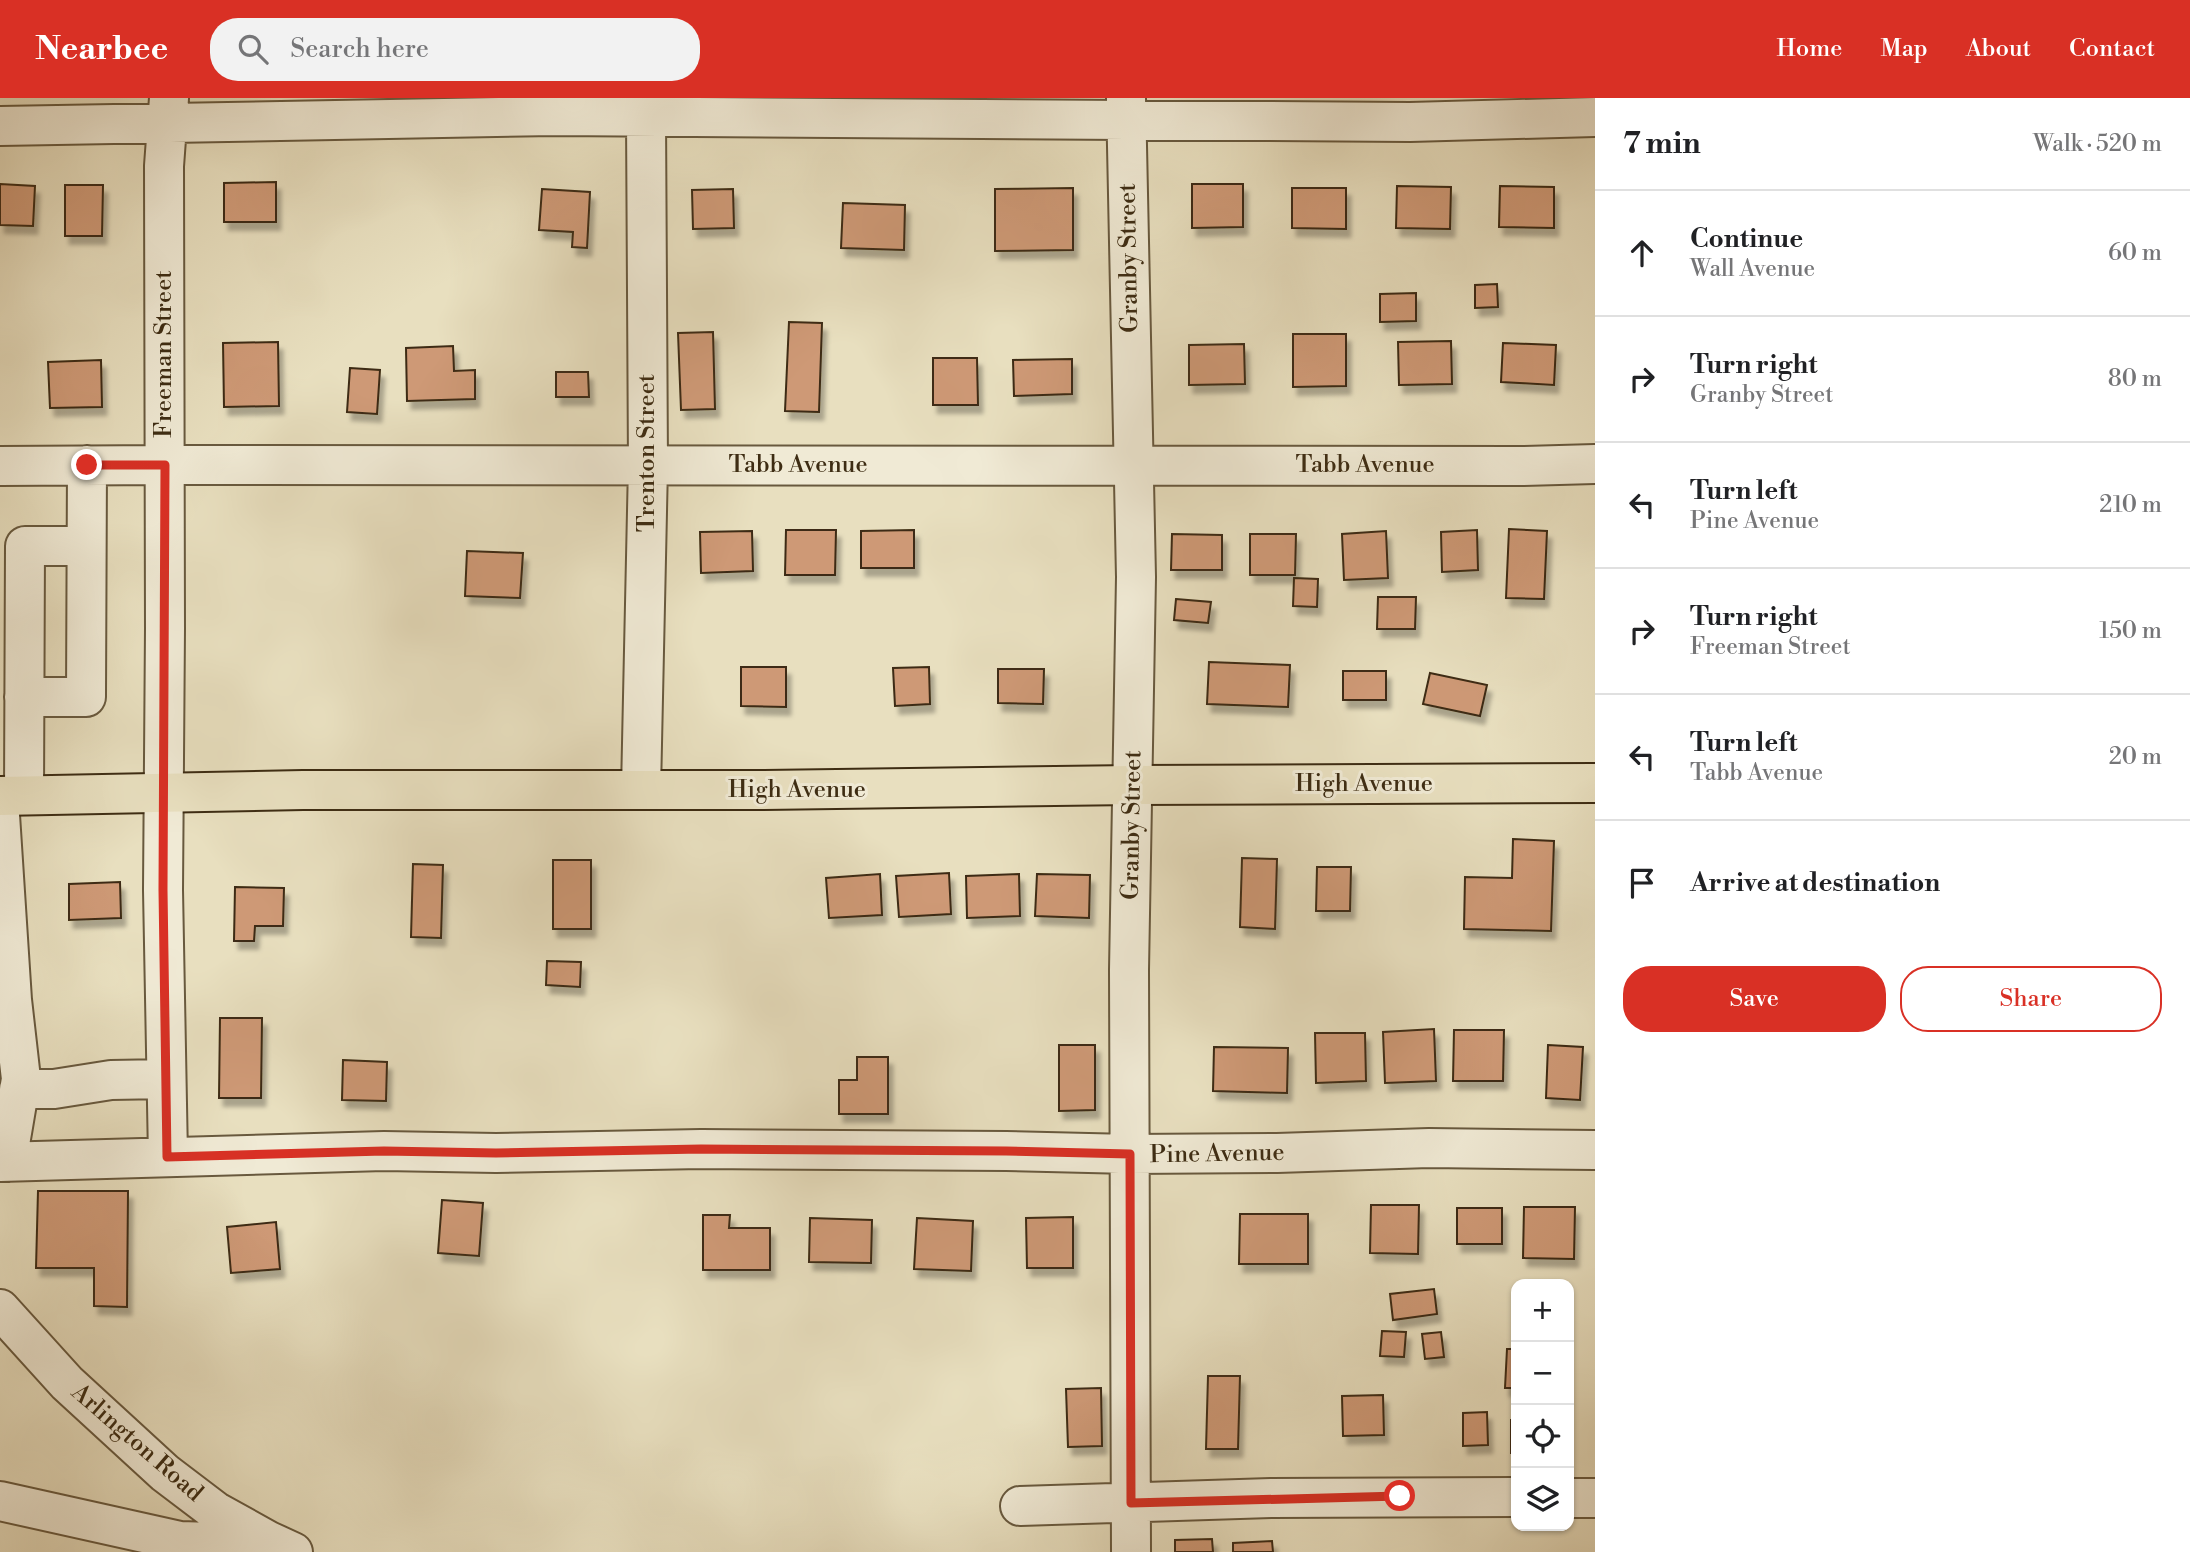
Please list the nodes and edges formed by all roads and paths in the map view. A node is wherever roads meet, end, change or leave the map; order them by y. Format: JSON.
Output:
{"nodes":[{"id":1,"x":1126,"y":108,"type":"edge"},
{"id":2,"x":168,"y":111,"type":"edge"},
{"id":3,"x":646,"y":117,"type":"junction"},
{"id":4,"x":1595,"y":117,"type":"edge"},
{"id":5,"x":0,"y":126,"type":"edge"},
{"id":6,"x":1595,"y":464,"type":"edge"},
{"id":7,"x":87,"y":465,"type":"junction"},
{"id":8,"x":165,"y":465,"type":"junction"},
{"id":9,"x":648,"y":465,"type":"junction"},
{"id":10,"x":0,"y":466,"type":"edge"},
{"id":11,"x":1132,"y":466,"type":"junction"},
{"id":12,"x":86,"y":546,"type":"junction"},
{"id":13,"x":24,"y":696,"type":"junction"},
{"id":14,"x":1595,"y":783,"type":"edge"},
{"id":15,"x":1133,"y":785,"type":"junction"},
{"id":16,"x":641,"y":790,"type":"junction"},
{"id":17,"x":164,"y":792,"type":"junction"},
{"id":18,"x":8,"y":802,"type":"edge"},
{"id":19,"x":166,"y":1079,"type":"junction"},
{"id":20,"x":19,"y":1089,"type":"junction"},
{"id":21,"x":1595,"y":1150,"type":"edge"},
{"id":22,"x":1130,"y":1154,"type":"junction"},
{"id":23,"x":167,"y":1157,"type":"junction"},
{"id":24,"x":3,"y":1162,"type":"edge"},
{"id":25,"x":0,"y":1309,"type":"edge"},
{"id":26,"x":1511,"y":1497,"type":"edge"},
{"id":27,"x":1574,"y":1498,"type":"edge"},
{"id":28,"x":1595,"y":1498,"type":"edge"},
{"id":29,"x":0,"y":1501,"type":"edge"},
{"id":30,"x":1131,"y":1503,"type":"junction"},
{"id":31,"x":1020,"y":1506,"type":"dead end"},
{"id":32,"x":277,"y":1549,"type":"edge"},
{"id":33,"x":1131,"y":1552,"type":"edge"}],
"edges":[{"from":1,"to":3,"type":"street"},
{"from":1,"to":4,"type":"street"},
{"from":1,"to":11,"type":"street","name":"Granby Street"},
{"from":2,"to":3,"type":"street"},
{"from":2,"to":5,"type":"street"},
{"from":2,"to":8,"type":"street","name":"Freeman Street"},
{"from":3,"to":9,"type":"street","name":"Trenton Street"},
{"from":6,"to":11,"type":"street","name":"Tabb Avenue"},
{"from":7,"to":8,"type":"street","name":"Tabb Avenue"},
{"from":7,"to":10,"type":"street","name":"Tabb Avenue"},
{"from":7,"to":12,"type":"street"},
{"from":8,"to":9,"type":"street","name":"Tabb Avenue"},
{"from":8,"to":17,"type":"street","name":"Freeman Street"},
{"from":9,"to":11,"type":"street","name":"Tabb Avenue"},
{"from":9,"to":16,"type":"street","name":"Trenton Street"},
{"from":11,"to":15,"type":"street","name":"Granby Street"},
{"from":12,"to":13,"type":"street"},
{"from":12,"to":13,"type":"street"},
{"from":13,"to":18,"type":"street"},
{"from":14,"to":15,"type":"main road","name":"High Avenue"},
{"from":15,"to":16,"type":"main road","name":"High Avenue"},
{"from":15,"to":22,"type":"street","name":"Granby Street"},
{"from":16,"to":17,"type":"main road","name":"High Avenue"},
{"from":17,"to":18,"type":"main road","name":"High Avenue"},
{"from":17,"to":19,"type":"street","name":"Freeman Street"},
{"from":18,"to":20,"type":"street"},
{"from":19,"to":20,"type":"street"},
{"from":19,"to":23,"type":"street","name":"Freeman Street"},
{"from":20,"to":24,"type":"street"},
{"from":21,"to":22,"type":"street","name":"Pine Avenue"},
{"from":22,"to":23,"type":"street","name":"Pine Avenue"},
{"from":22,"to":30,"type":"street","name":"Granby Street"},
{"from":23,"to":24,"type":"street","name":"Pine Avenue"},
{"from":25,"to":32,"type":"street","name":"Arlington Road"},
{"from":26,"to":30,"type":"street"},
{"from":27,"to":28,"type":"street"},
{"from":29,"to":32,"type":"street"},
{"from":30,"to":31,"type":"street"},
{"from":30,"to":33,"type":"street","name":"Granby Street"}]}
